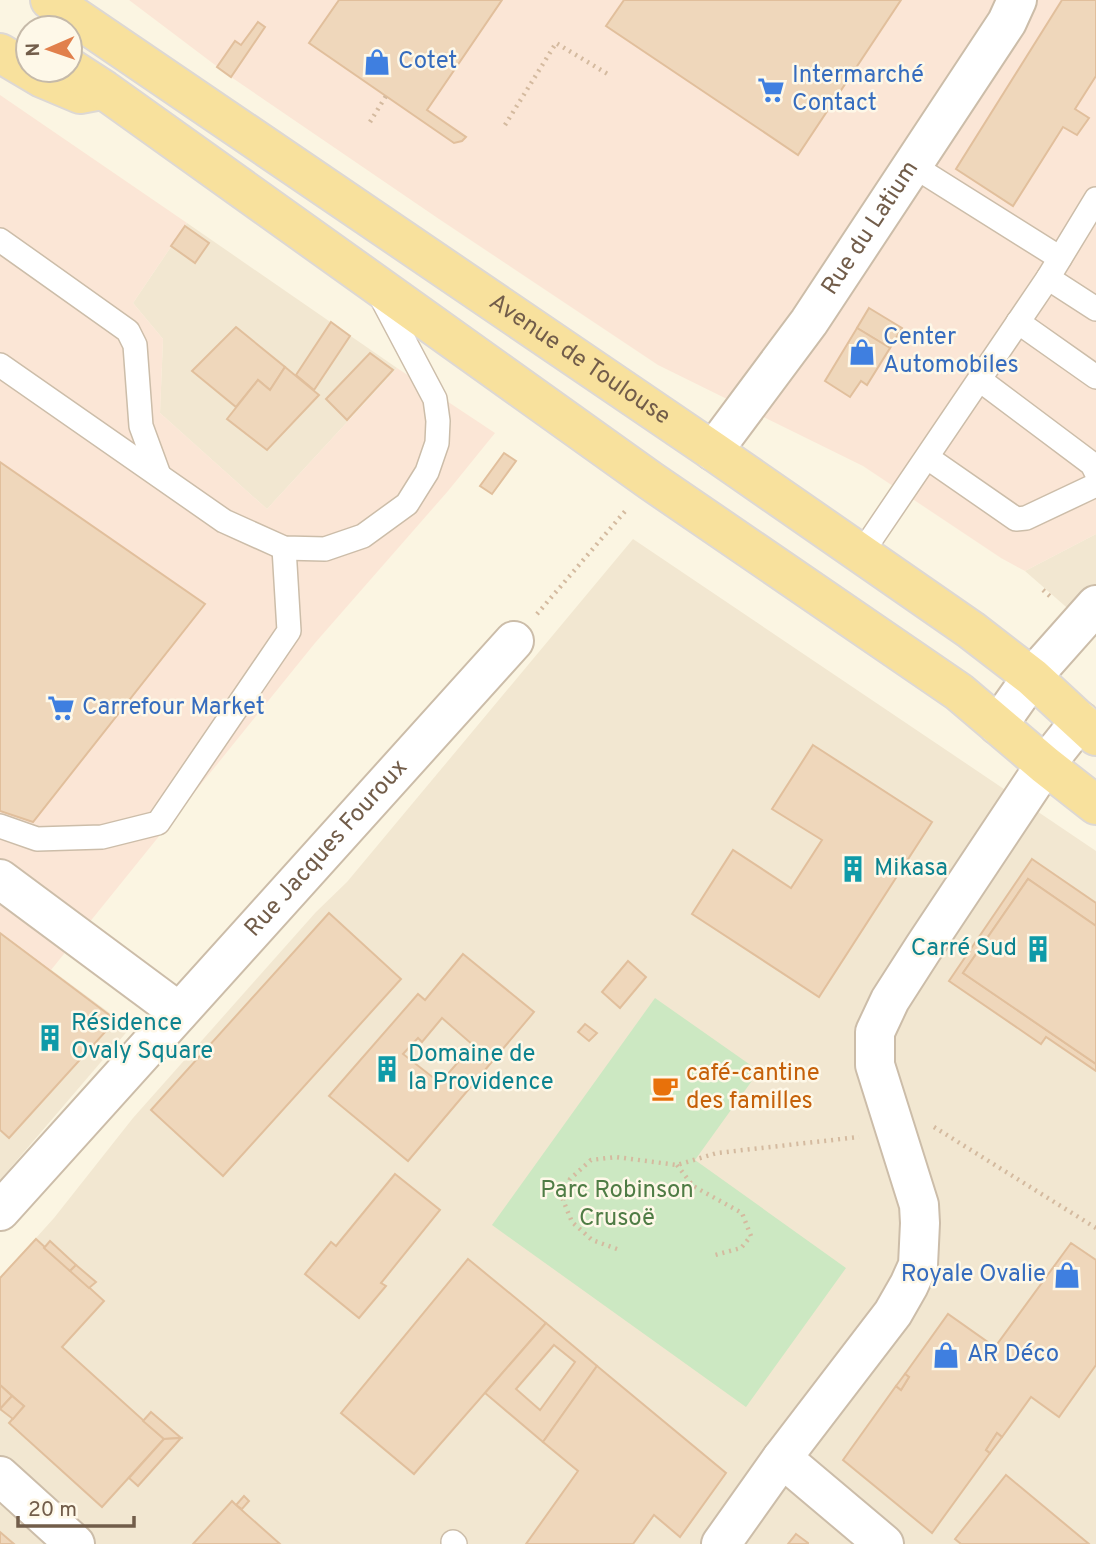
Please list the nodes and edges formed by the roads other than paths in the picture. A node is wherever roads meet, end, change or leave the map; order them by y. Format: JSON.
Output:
{"nodes":[{"id":1,"x":50,"y":0,"type":"edge"},
{"id":2,"x":1017,"y":0,"type":"edge"},
{"id":3,"x":0,"y":53,"type":"edge"},
{"id":4,"x":84,"y":77,"type":"edge"},
{"id":5,"x":104,"y":90,"type":"junction"},
{"id":6,"x":912,"y":165,"type":"junction"},
{"id":7,"x":1096,"y":199,"type":"edge"},
{"id":8,"x":0,"y":240,"type":"edge"},
{"id":9,"x":1054,"y":268,"type":"junction"},
{"id":10,"x":374,"y":284,"type":"junction"},
{"id":11,"x":1096,"y":309,"type":"edge"},
{"id":12,"x":1018,"y":322,"type":"junction"},
{"id":13,"x":0,"y":365,"type":"edge"},
{"id":14,"x":1096,"y":377,"type":"edge"},
{"id":15,"x":980,"y":380,"type":"junction"},
{"id":16,"x":713,"y":451,"type":"junction"},
{"id":17,"x":928,"y":458,"type":"junction"},
{"id":18,"x":1096,"y":472,"type":"edge"},
{"id":19,"x":159,"y":475,"type":"junction"},
{"id":20,"x":1096,"y":485,"type":"edge"},
{"id":21,"x":284,"y":548,"type":"junction"},
{"id":22,"x":861,"y":554,"type":"junction"},
{"id":23,"x":1096,"y":605,"type":"edge"},
{"id":24,"x":514,"y":641,"type":"road end"},
{"id":25,"x":1032,"y":677,"type":"junction"},
{"id":26,"x":998,"y":725,"type":"junction"},
{"id":27,"x":1088,"y":728,"type":"edge"},
{"id":28,"x":1045,"y":765,"type":"junction"},
{"id":29,"x":1096,"y":805,"type":"edge"},
{"id":30,"x":0,"y":826,"type":"edge"},
{"id":31,"x":0,"y":879,"type":"edge"},
{"id":32,"x":178,"y":1012,"type":"junction"},
{"id":33,"x":0,"y":1211,"type":"edge"},
{"id":34,"x":782,"y":1458,"type":"junction"},
{"id":35,"x":0,"y":1476,"type":"edge"},
{"id":36,"x":75,"y":1544,"type":"edge"},
{"id":37,"x":721,"y":1544,"type":"edge"},
{"id":38,"x":884,"y":1544,"type":"edge"}],
"edges":[{"from":1,"to":16,"type":"main road","name":"Avenue de Toulouse"},
{"from":2,"to":6,"type":"street","name":"Rue du Latium"},
{"from":3,"to":5,"type":"main road"},
{"from":4,"to":5,"type":"main road"},
{"from":5,"to":10,"type":"main road"},
{"from":6,"to":9,"type":"lane"},
{"from":6,"to":16,"type":"street","name":"Rue du Latium"},
{"from":7,"to":9,"type":"lane"},
{"from":8,"to":19,"type":"lane"},
{"from":9,"to":11,"type":"lane"},
{"from":9,"to":12,"type":"lane"},
{"from":10,"to":21,"type":"lane"},
{"from":10,"to":26,"type":"main road"},
{"from":12,"to":14,"type":"lane"},
{"from":12,"to":15,"type":"lane"},
{"from":13,"to":19,"type":"lane"},
{"from":15,"to":17,"type":"lane"},
{"from":15,"to":18,"type":"lane"},
{"from":16,"to":22,"type":"main road","name":"Avenue de Toulouse"},
{"from":17,"to":20,"type":"lane"},
{"from":17,"to":22,"type":"lane"},
{"from":19,"to":21,"type":"lane"},
{"from":21,"to":30,"type":"lane"},
{"from":22,"to":25,"type":"main road","name":"Avenue de Toulouse"},
{"from":23,"to":25,"type":"street"},
{"from":24,"to":32,"type":"street","name":"Rue Jacques Fouroux"},
{"from":25,"to":26,"type":"street"},
{"from":25,"to":27,"type":"main road","name":"Avenue de Toulouse"},
{"from":26,"to":28,"type":"main road"},
{"from":27,"to":28,"type":"street"},
{"from":28,"to":29,"type":"main road"},
{"from":28,"to":34,"type":"street"},
{"from":31,"to":32,"type":"street"},
{"from":32,"to":33,"type":"street","name":"Rue Jacques Fouroux"},
{"from":34,"to":37,"type":"street"},
{"from":34,"to":38,"type":"street"},
{"from":35,"to":36,"type":"street"}]}
